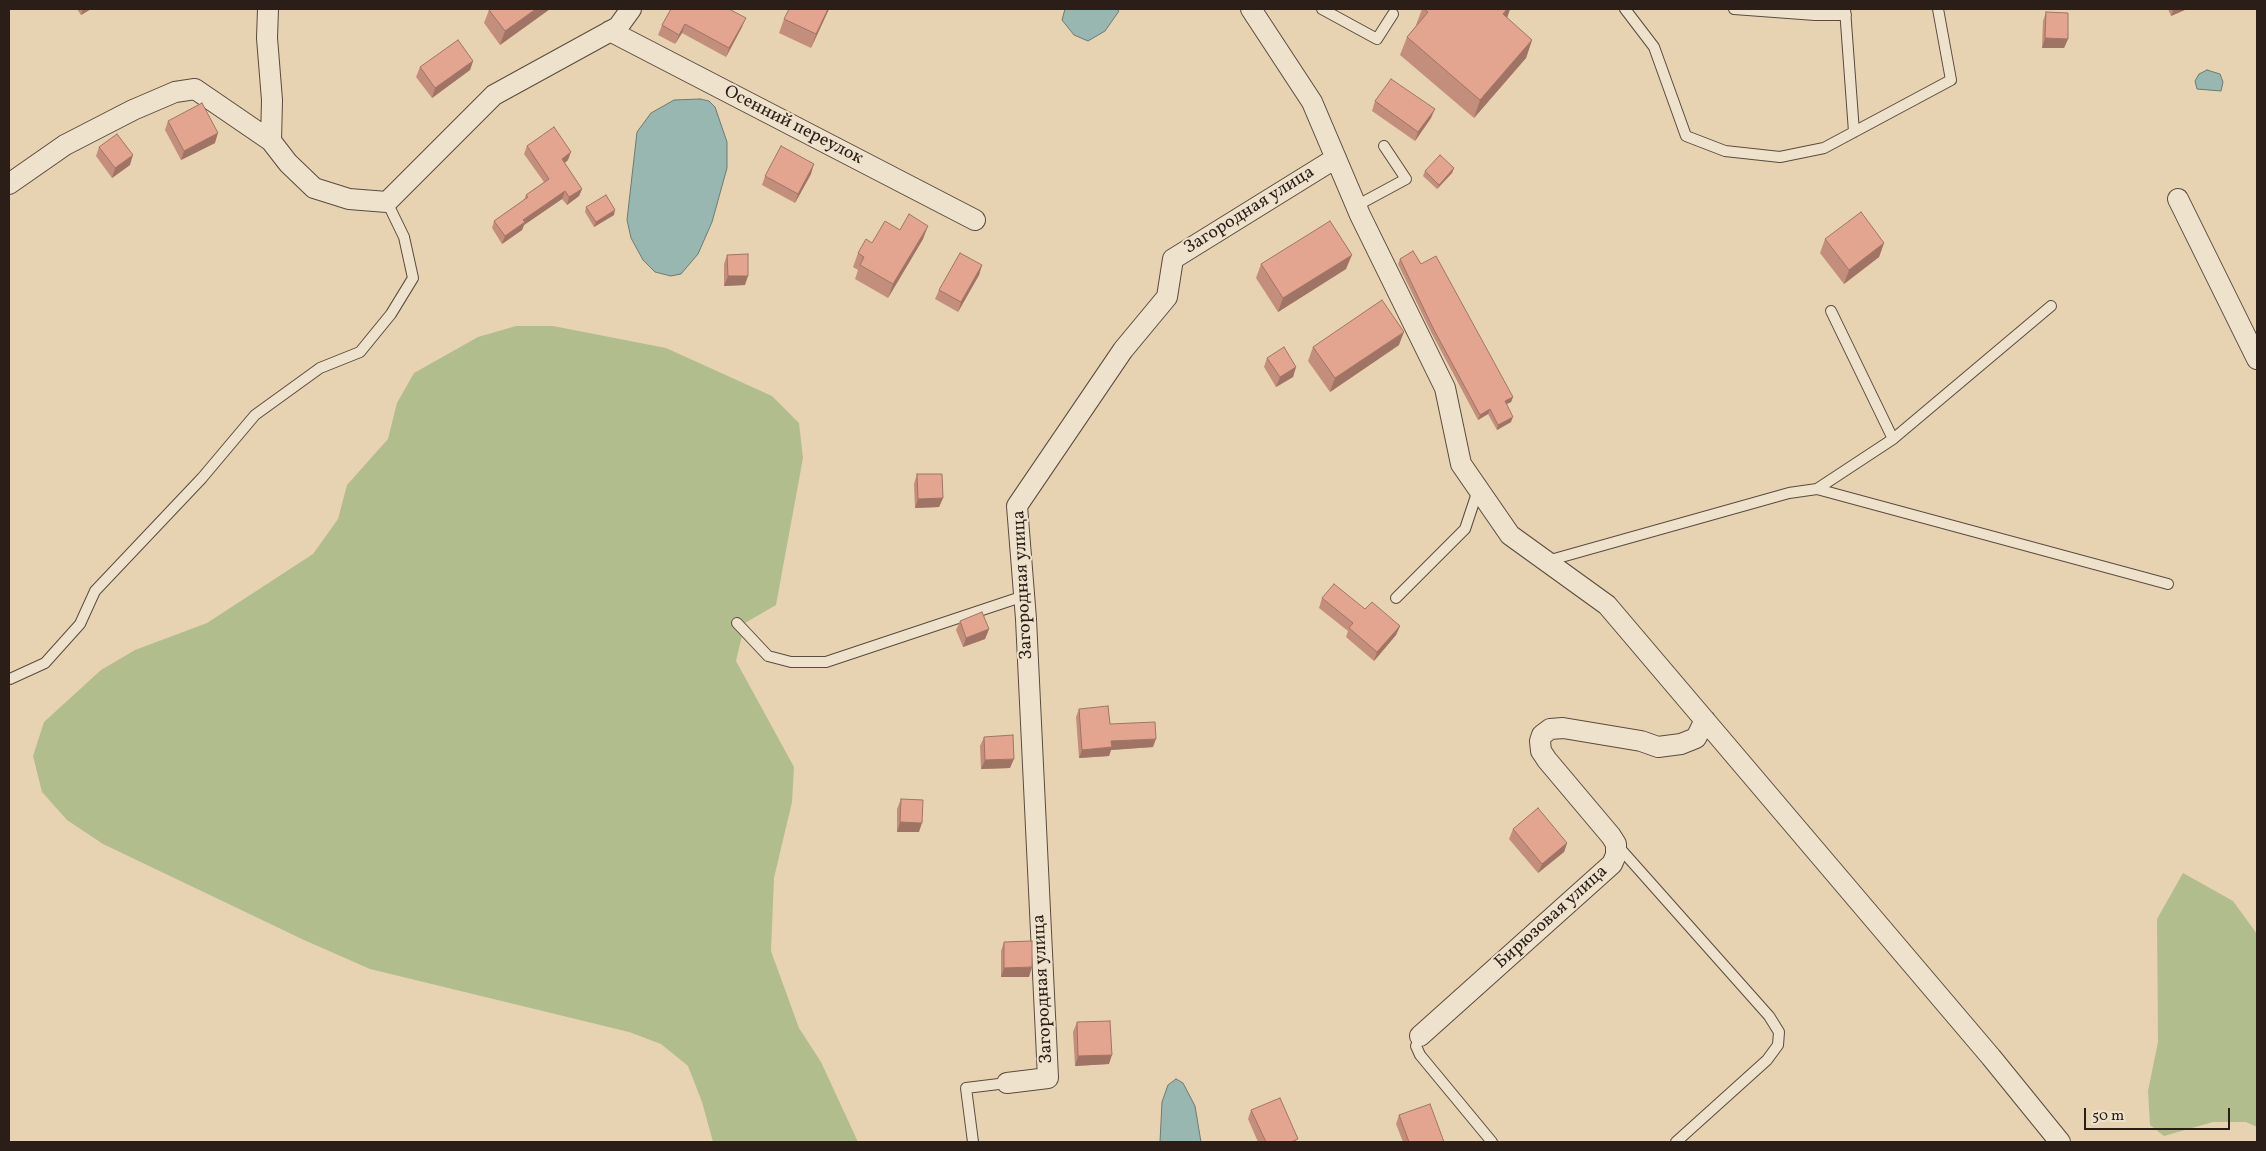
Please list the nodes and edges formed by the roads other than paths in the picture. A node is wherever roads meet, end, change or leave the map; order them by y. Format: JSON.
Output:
{"nodes":[{"id":1,"x":268,"y":9,"type":"edge"},
{"id":2,"x":631,"y":9,"type":"edge"},
{"id":3,"x":1251,"y":9,"type":"edge"},
{"id":4,"x":1322,"y":9,"type":"edge"},
{"id":5,"x":1625,"y":9,"type":"edge"},
{"id":6,"x":1734,"y":9,"type":"edge"},
{"id":7,"x":1938,"y":9,"type":"edge"},
{"id":8,"x":1846,"y":12,"type":"edge"},
{"id":9,"x":1393,"y":14,"type":"dead end"},
{"id":10,"x":610,"y":31,"type":"junction"},
{"id":11,"x":1854,"y":132,"type":"junction"},
{"id":12,"x":271,"y":141,"type":"junction"},
{"id":13,"x":1384,"y":146,"type":"dead end"},
{"id":14,"x":1336,"y":158,"type":"junction"},
{"id":15,"x":9,"y":184,"type":"edge"},
{"id":16,"x":2178,"y":199,"type":"dead end"},
{"id":17,"x":387,"y":202,"type":"junction"},
{"id":18,"x":1356,"y":206,"type":"junction"},
{"id":19,"x":975,"y":220,"type":"dead end"},
{"id":20,"x":2051,"y":306,"type":"dead end"},
{"id":21,"x":1831,"y":312,"type":"dead end"},
{"id":22,"x":2257,"y":359,"type":"edge"},
{"id":23,"x":1893,"y":438,"type":"junction"},
{"id":24,"x":1478,"y":489,"type":"junction"},
{"id":25,"x":1817,"y":489,"type":"junction"},
{"id":26,"x":1546,"y":562,"type":"junction"},
{"id":27,"x":2168,"y":584,"type":"dead end"},
{"id":28,"x":1024,"y":596,"type":"junction"},
{"id":29,"x":1396,"y":598,"type":"dead end"},
{"id":30,"x":737,"y":623,"type":"dead end"},
{"id":31,"x":10,"y":679,"type":"edge"},
{"id":32,"x":1705,"y":720,"type":"junction"},
{"id":33,"x":1616,"y":844,"type":"junction"},
{"id":34,"x":1420,"y":1036,"type":"joint"},
{"id":35,"x":1007,"y":1083,"type":"joint"},
{"id":36,"x":972,"y":1142,"type":"edge"},
{"id":37,"x":1492,"y":1142,"type":"edge"},
{"id":38,"x":1676,"y":1142,"type":"edge"},
{"id":39,"x":2060,"y":1142,"type":"edge"}],
"edges":[{"from":1,"to":12,"type":"street"},
{"from":2,"to":10,"type":"street"},
{"from":3,"to":14,"type":"street"},
{"from":4,"to":9,"type":"lane"},
{"from":5,"to":11,"type":"lane"},
{"from":6,"to":8,"type":"lane"},
{"from":7,"to":11,"type":"lane"},
{"from":8,"to":11,"type":"lane"},
{"from":10,"to":17,"type":"street"},
{"from":10,"to":19,"type":"street","name":"Осенний переулок"},
{"from":12,"to":15,"type":"street"},
{"from":12,"to":17,"type":"street"},
{"from":13,"to":18,"type":"lane"},
{"from":14,"to":18,"type":"street"},
{"from":14,"to":28,"type":"street","name":"Загородная улица"},
{"from":16,"to":22,"type":"street"},
{"from":17,"to":31,"type":"lane"},
{"from":18,"to":24,"type":"street"},
{"from":20,"to":23,"type":"lane"},
{"from":21,"to":23,"type":"lane"},
{"from":23,"to":25,"type":"lane"},
{"from":24,"to":26,"type":"street"},
{"from":24,"to":29,"type":"lane"},
{"from":25,"to":26,"type":"lane"},
{"from":25,"to":27,"type":"lane"},
{"from":26,"to":32,"type":"street"},
{"from":28,"to":30,"type":"lane"},
{"from":28,"to":35,"type":"street","name":"Загородная улица"},
{"from":32,"to":33,"type":"street","name":"Бирюзовая улица"},
{"from":32,"to":39,"type":"street"},
{"from":33,"to":34,"type":"street","name":"Бирюзовая улица"},
{"from":33,"to":38,"type":"lane"},
{"from":34,"to":37,"type":"lane"},
{"from":35,"to":36,"type":"lane"}]}
